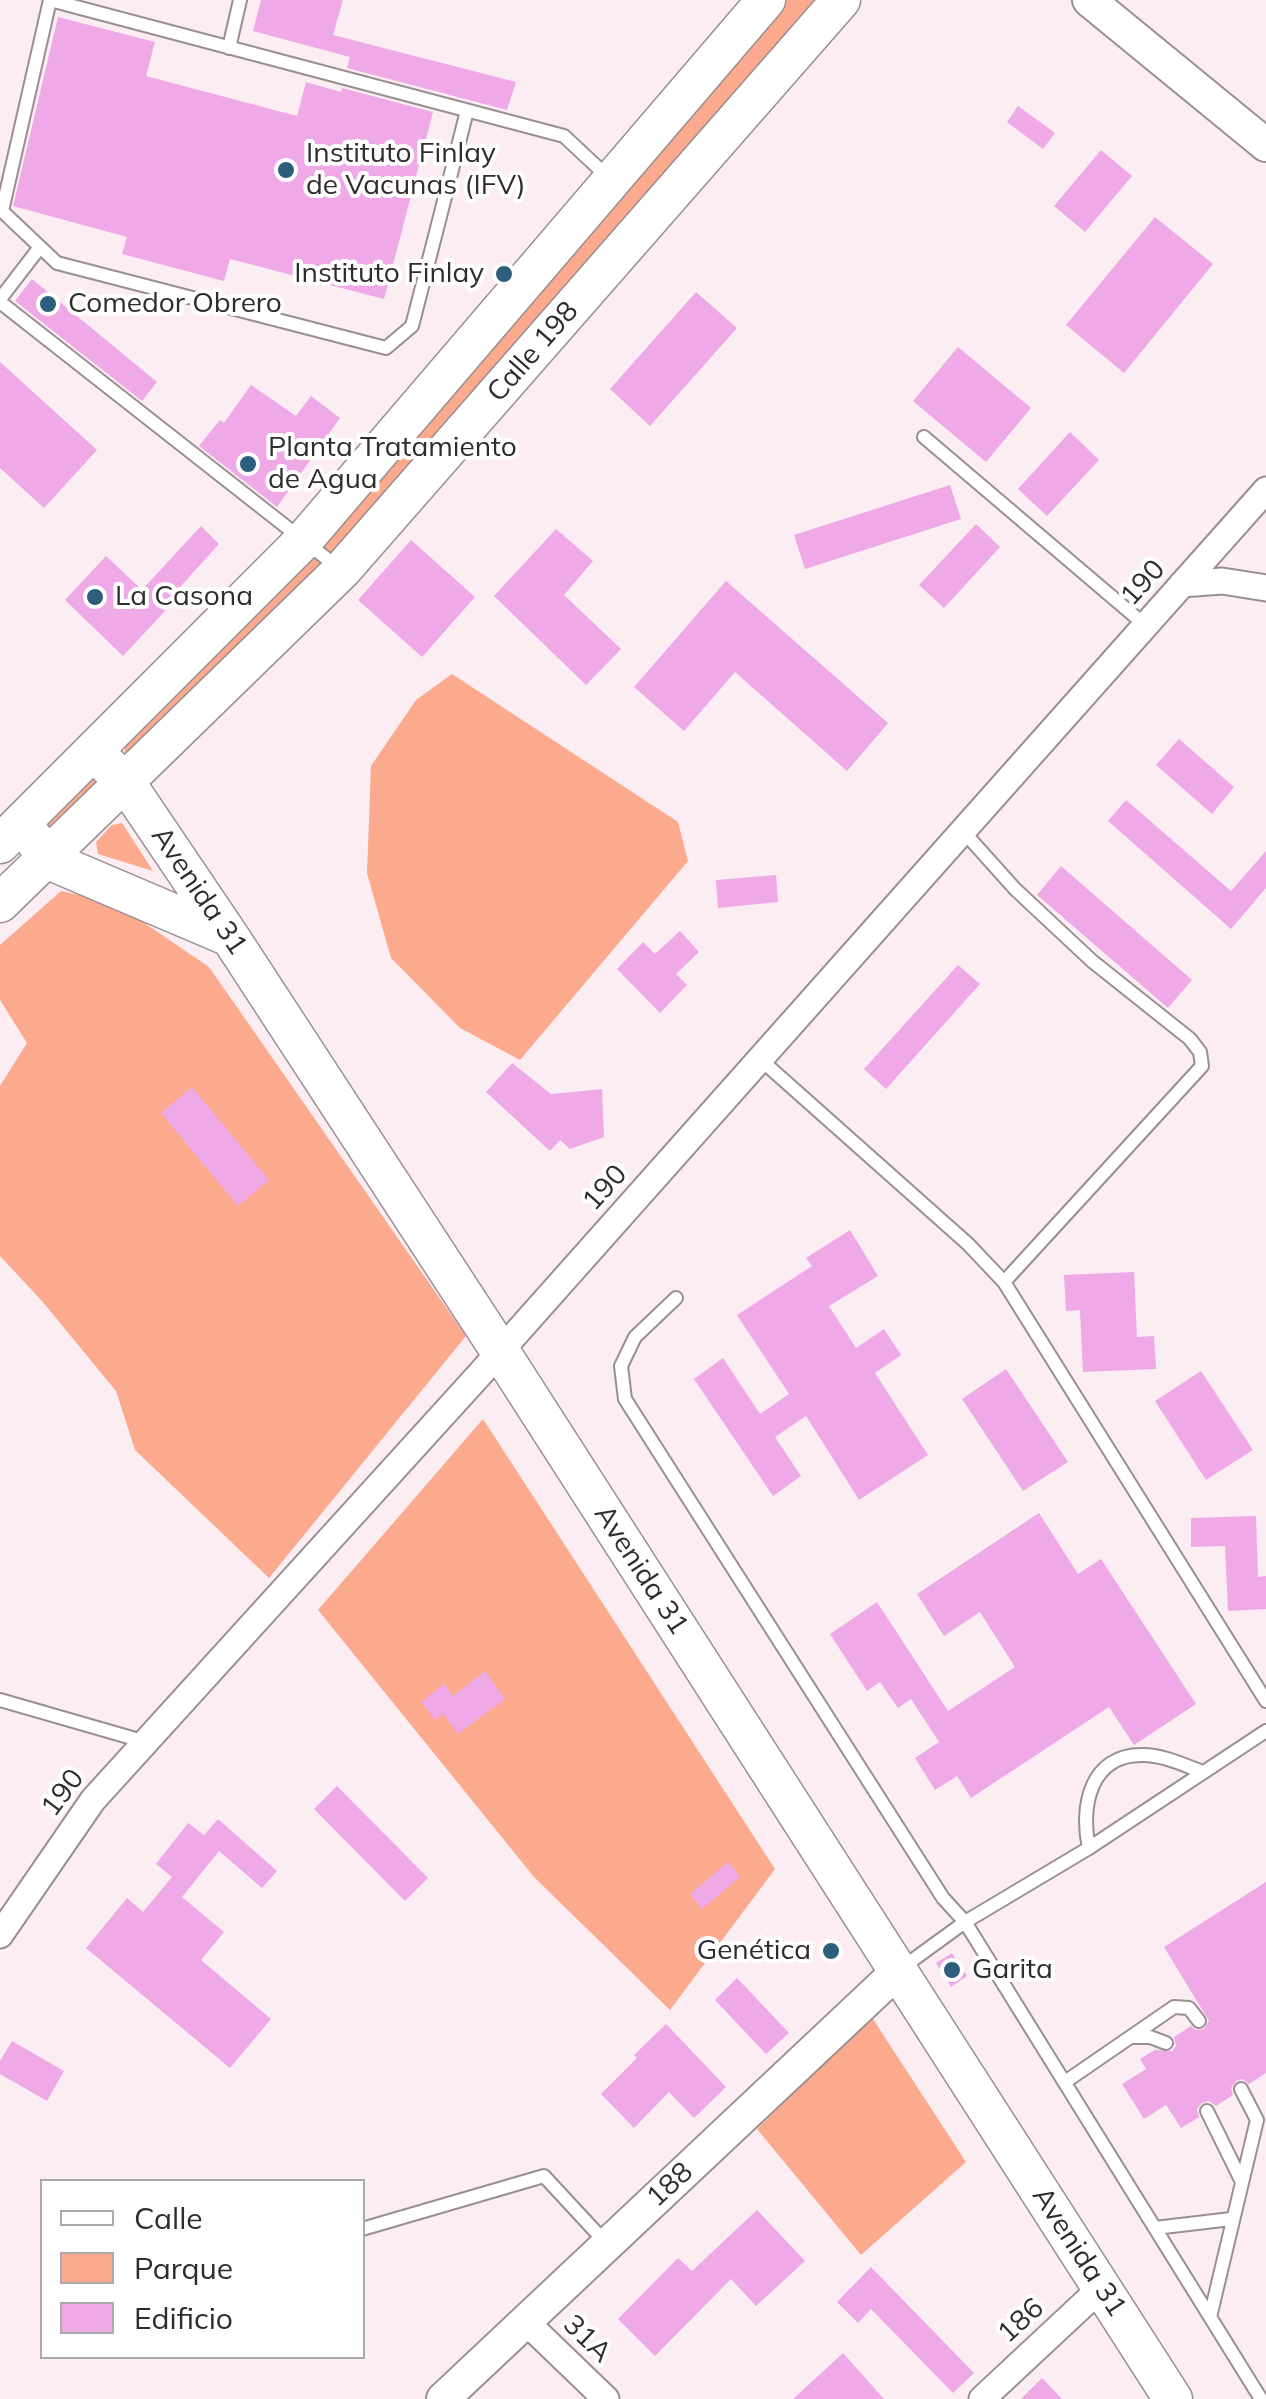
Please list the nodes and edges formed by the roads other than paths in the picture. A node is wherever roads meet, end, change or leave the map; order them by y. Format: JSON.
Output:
{"nodes":[{"id":1,"x":50,"y":0,"type":"edge"},
{"id":2,"x":240,"y":0,"type":"edge"},
{"id":3,"x":766,"y":0,"type":"edge"},
{"id":4,"x":841,"y":0,"type":"edge"},
{"id":5,"x":1090,"y":0,"type":"edge"},
{"id":6,"x":229,"y":48,"type":"junction"},
{"id":7,"x":467,"y":110,"type":"junction"},
{"id":8,"x":1266,"y":145,"type":"edge"},
{"id":9,"x":612,"y":181,"type":"junction"},
{"id":10,"x":40,"y":247,"type":"junction"},
{"id":11,"x":0,"y":300,"type":"edge"},
{"id":12,"x":924,"y":437,"type":"dead end"},
{"id":13,"x":1266,"y":490,"type":"edge"},
{"id":14,"x":304,"y":541,"type":"junction"},
{"id":15,"x":342,"y":570,"type":"junction"},
{"id":16,"x":1182,"y":584,"type":"junction"},
{"id":17,"x":1266,"y":588,"type":"edge"},
{"id":18,"x":1145,"y":625,"type":"junction"},
{"id":19,"x":94,"y":752,"type":"junction"},
{"id":20,"x":126,"y":783,"type":"junction"},
{"id":21,"x":29,"y":816,"type":"junction"},
{"id":22,"x":963,"y":830,"type":"junction"},
{"id":23,"x":0,"y":847,"type":"edge"},
{"id":24,"x":46,"y":860,"type":"junction"},
{"id":25,"x":0,"y":903,"type":"edge"},
{"id":26,"x":230,"y":937,"type":"junction"},
{"id":27,"x":760,"y":1059,"type":"junction"},
{"id":28,"x":1004,"y":1282,"type":"junction"},
{"id":29,"x":676,"y":1298,"type":"dead end"},
{"id":30,"x":500,"y":1351,"type":"junction"},
{"id":31,"x":0,"y":1700,"type":"edge"},
{"id":32,"x":1266,"y":1701,"type":"edge"},
{"id":33,"x":1266,"y":1731,"type":"edge"},
{"id":34,"x":146,"y":1742,"type":"junction"},
{"id":35,"x":1204,"y":1772,"type":"junction"},
{"id":36,"x":1090,"y":1848,"type":"junction"},
{"id":37,"x":3,"y":1920,"type":"edge"},
{"id":38,"x":966,"y":1922,"type":"junction"},
{"id":39,"x":897,"y":1972,"type":"junction"},
{"id":40,"x":1199,"y":2021,"type":"dead end"},
{"id":41,"x":1134,"y":2038,"type":"junction"},
{"id":42,"x":1166,"y":2042,"type":"dead end"},
{"id":43,"x":1065,"y":2082,"type":"junction"},
{"id":44,"x":1241,"y":2089,"type":"dead end"},
{"id":45,"x":1207,"y":2112,"type":"dead end"},
{"id":46,"x":1242,"y":2182,"type":"junction"},
{"id":47,"x":1231,"y":2220,"type":"junction"},
{"id":48,"x":1155,"y":2228,"type":"junction"},
{"id":49,"x":365,"y":2229,"type":"edge"},
{"id":50,"x":607,"y":2244,"type":"junction"},
{"id":51,"x":1102,"y":2287,"type":"junction"},
{"id":52,"x":1210,"y":2316,"type":"junction"},
{"id":53,"x":526,"y":2322,"type":"junction"},
{"id":54,"x":443,"y":2399,"type":"edge"},
{"id":55,"x":606,"y":2399,"type":"edge"},
{"id":56,"x":982,"y":2399,"type":"edge"},
{"id":57,"x":1173,"y":2399,"type":"edge"},
{"id":58,"x":1261,"y":2399,"type":"edge"}],
"edges":[{"from":1,"to":6,"type":"lane"},
{"from":1,"to":10,"type":"lane"},
{"from":2,"to":6,"type":"lane"},
{"from":3,"to":9,"type":"main road","name":"Calle 198"},
{"from":4,"to":15,"type":"main road","name":"Calle 198"},
{"from":5,"to":8,"type":"street"},
{"from":6,"to":7,"type":"lane"},
{"from":7,"to":9,"type":"lane"},
{"from":7,"to":10,"type":"lane"},
{"from":9,"to":14,"type":"main road","name":"Calle 198"},
{"from":10,"to":11,"type":"lane"},
{"from":11,"to":14,"type":"lane"},
{"from":12,"to":18,"type":"lane"},
{"from":13,"to":16,"type":"street","name":"190"},
{"from":14,"to":15,"type":"lane"},
{"from":14,"to":19,"type":"main road","name":"Calle 198"},
{"from":15,"to":20,"type":"main road","name":"Calle 198"},
{"from":16,"to":17,"type":"street"},
{"from":16,"to":18,"type":"street","name":"190"},
{"from":18,"to":22,"type":"street","name":"190"},
{"from":19,"to":20,"type":"main road","name":"Avenida 31"},
{"from":19,"to":21,"type":"main road","name":"Calle 198"},
{"from":20,"to":24,"type":"main road","name":"Calle 198"},
{"from":20,"to":26,"type":"main road","name":"Avenida 31"},
{"from":21,"to":23,"type":"main road","name":"Calle 198"},
{"from":21,"to":24,"type":"main road"},
{"from":22,"to":27,"type":"street","name":"190"},
{"from":22,"to":28,"type":"lane"},
{"from":23,"to":24,"type":"street"},
{"from":24,"to":25,"type":"main road","name":"Calle 198"},
{"from":24,"to":26,"type":"main road"},
{"from":26,"to":30,"type":"main road","name":"Avenida 31"},
{"from":27,"to":28,"type":"lane"},
{"from":27,"to":30,"type":"street","name":"190"},
{"from":28,"to":32,"type":"lane"},
{"from":29,"to":38,"type":"lane"},
{"from":30,"to":34,"type":"street","name":"190"},
{"from":30,"to":39,"type":"main road","name":"Avenida 31"},
{"from":31,"to":34,"type":"lane"},
{"from":33,"to":35,"type":"lane"},
{"from":34,"to":37,"type":"street","name":"190"},
{"from":35,"to":36,"type":"lane"},
{"from":35,"to":36,"type":"lane"},
{"from":36,"to":38,"type":"lane"},
{"from":38,"to":39,"type":"lane"},
{"from":38,"to":43,"type":"lane"},
{"from":39,"to":50,"type":"street","name":"188"},
{"from":39,"to":51,"type":"main road","name":"Avenida 31"},
{"from":40,"to":41,"type":"lane"},
{"from":41,"to":42,"type":"lane"},
{"from":41,"to":43,"type":"lane"},
{"from":43,"to":48,"type":"lane"},
{"from":44,"to":46,"type":"lane"},
{"from":45,"to":46,"type":"lane"},
{"from":46,"to":47,"type":"lane"},
{"from":47,"to":48,"type":"lane"},
{"from":47,"to":52,"type":"lane"},
{"from":48,"to":52,"type":"lane"},
{"from":49,"to":50,"type":"lane"},
{"from":50,"to":53,"type":"street","name":"188"},
{"from":51,"to":56,"type":"street","name":"186"},
{"from":51,"to":57,"type":"main road","name":"Avenida 31"},
{"from":52,"to":58,"type":"lane"},
{"from":53,"to":54,"type":"street","name":"188"},
{"from":53,"to":55,"type":"street","name":"31A"}]}
